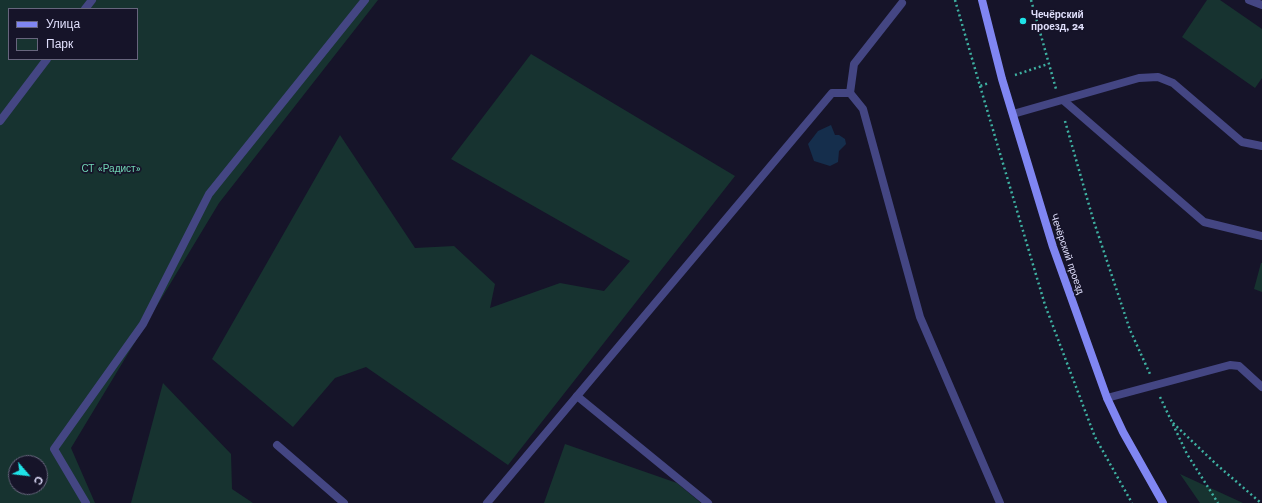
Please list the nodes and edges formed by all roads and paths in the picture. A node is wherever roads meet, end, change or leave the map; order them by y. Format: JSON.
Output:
{"nodes":[{"id":1,"x":92,"y":0,"type":"edge"},
{"id":2,"x":365,"y":0,"type":"edge"},
{"id":3,"x":982,"y":0,"type":"edge"},
{"id":4,"x":1031,"y":0,"type":"edge"},
{"id":5,"x":1249,"y":0,"type":"edge"},
{"id":6,"x":902,"y":3,"type":"dead end"},
{"id":7,"x":1262,"y":6,"type":"edge"},
{"id":8,"x":86,"y":8,"type":"edge"},
{"id":9,"x":46,"y":60,"type":"edge"},
{"id":10,"x":980,"y":86,"type":"dead end"},
{"id":11,"x":850,"y":93,"type":"junction"},
{"id":12,"x":1061,"y":100,"type":"junction"},
{"id":13,"x":1013,"y":114,"type":"junction"},
{"id":14,"x":0,"y":121,"type":"edge"},
{"id":15,"x":1262,"y":146,"type":"edge"},
{"id":16,"x":1262,"y":236,"type":"edge"},
{"id":17,"x":1155,"y":385,"type":"junction"},
{"id":18,"x":1262,"y":387,"type":"edge"},
{"id":19,"x":577,"y":396,"type":"junction"},
{"id":20,"x":1107,"y":398,"type":"junction"},
{"id":21,"x":1171,"y":422,"type":"junction"},
{"id":22,"x":277,"y":445,"type":"dead end"},
{"id":23,"x":86,"y":503,"type":"edge"},
{"id":24,"x":344,"y":503,"type":"edge"},
{"id":25,"x":487,"y":503,"type":"edge"},
{"id":26,"x":708,"y":503,"type":"edge"},
{"id":27,"x":1000,"y":503,"type":"edge"},
{"id":28,"x":1132,"y":503,"type":"edge"},
{"id":29,"x":1163,"y":503,"type":"edge"},
{"id":30,"x":1218,"y":503,"type":"edge"},
{"id":31,"x":1261,"y":503,"type":"edge"}],
"edges":[{"from":1,"to":8,"type":"street"},
{"from":2,"to":23,"type":"street"},
{"from":3,"to":13,"type":"main road","name":"Чечёрский проезд"},
{"from":4,"to":12,"type":"path"},
{"from":5,"to":7,"type":"street"},
{"from":6,"to":11,"type":"street"},
{"from":9,"to":14,"type":"street"},
{"from":10,"to":28,"type":"path"},
{"from":11,"to":19,"type":"street"},
{"from":11,"to":27,"type":"street"},
{"from":12,"to":13,"type":"street"},
{"from":12,"to":15,"type":"street"},
{"from":12,"to":16,"type":"street"},
{"from":12,"to":17,"type":"path"},
{"from":13,"to":20,"type":"main road","name":"Чечёрский проезд"},
{"from":17,"to":18,"type":"street"},
{"from":17,"to":20,"type":"street"},
{"from":17,"to":21,"type":"path"},
{"from":19,"to":25,"type":"street"},
{"from":19,"to":26,"type":"street"},
{"from":20,"to":29,"type":"main road","name":"Чечёрский проезд"},
{"from":21,"to":30,"type":"path"},
{"from":21,"to":31,"type":"path"},
{"from":22,"to":24,"type":"street"}]}
